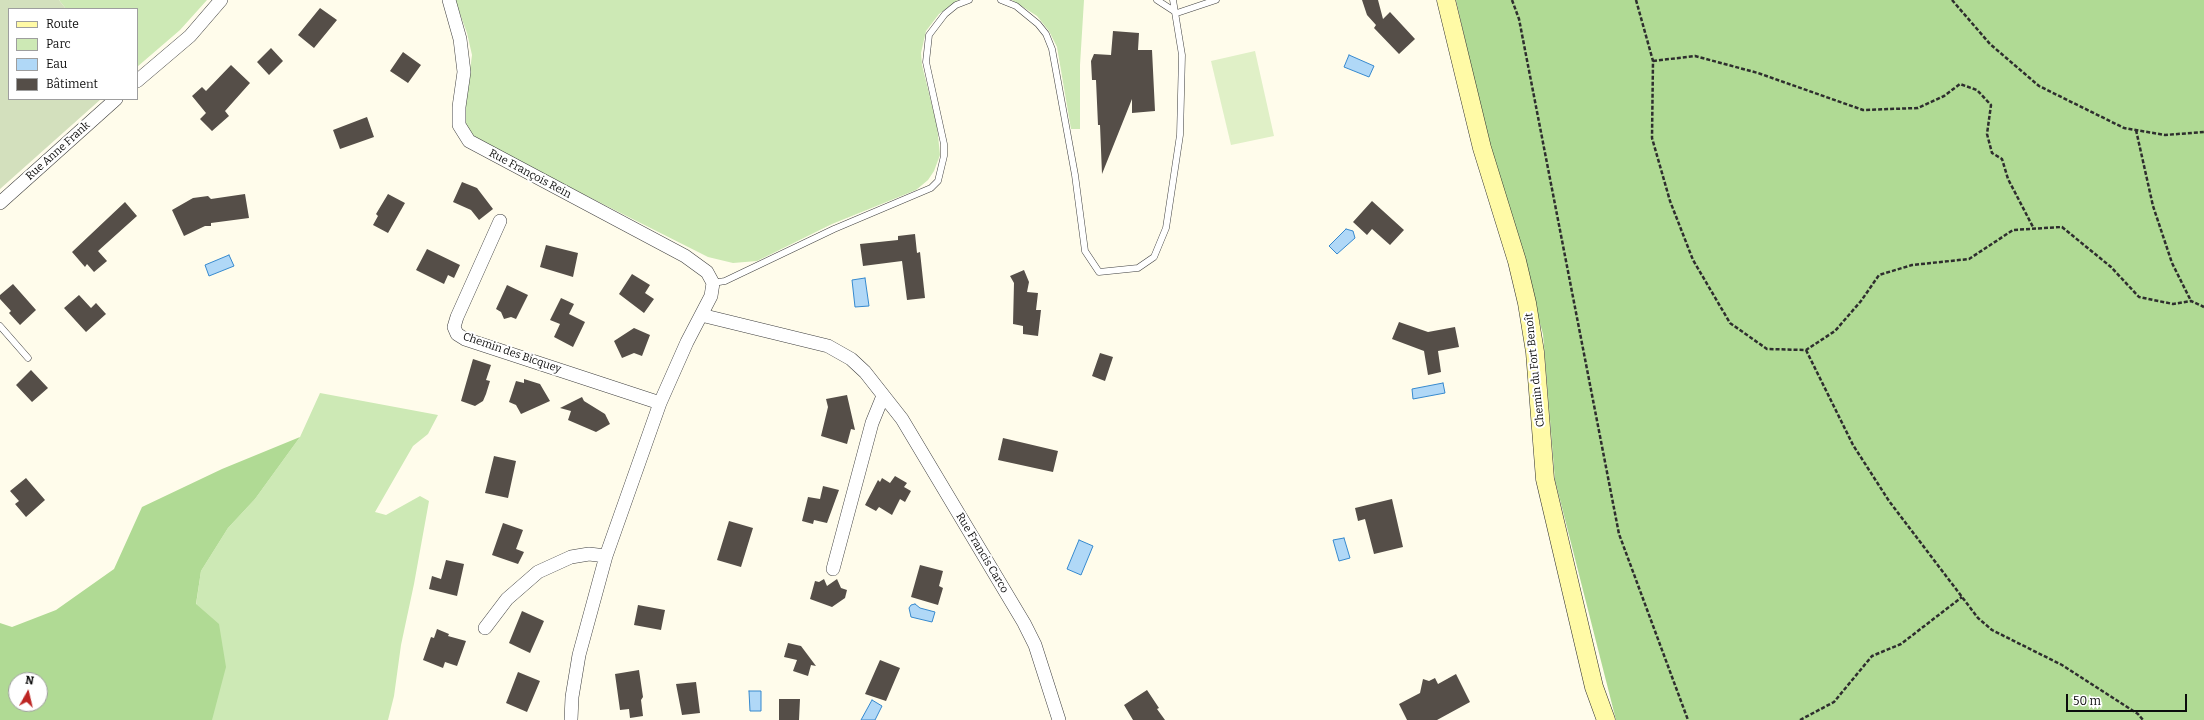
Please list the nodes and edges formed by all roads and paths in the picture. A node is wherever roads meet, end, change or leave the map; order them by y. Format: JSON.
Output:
{"nodes":[{"id":1,"x":221,"y":0,"type":"edge"},
{"id":2,"x":449,"y":0,"type":"edge"},
{"id":3,"x":969,"y":0,"type":"edge"},
{"id":4,"x":1001,"y":0,"type":"edge"},
{"id":5,"x":1157,"y":0,"type":"edge"},
{"id":6,"x":1173,"y":0,"type":"edge"},
{"id":7,"x":1216,"y":0,"type":"edge"},
{"id":8,"x":1446,"y":0,"type":"edge"},
{"id":9,"x":1512,"y":0,"type":"edge"},
{"id":10,"x":1636,"y":0,"type":"edge"},
{"id":11,"x":1952,"y":0,"type":"edge"},
{"id":12,"x":1177,"y":14,"type":"junction"},
{"id":13,"x":1653,"y":61,"type":"junction"},
{"id":14,"x":138,"y":80,"type":"edge"},
{"id":15,"x":115,"y":100,"type":"edge"},
{"id":16,"x":2136,"y":130,"type":"junction"},
{"id":17,"x":2204,"y":132,"type":"edge"},
{"id":18,"x":0,"y":203,"type":"edge"},
{"id":19,"x":500,"y":221,"type":"dead end"},
{"id":20,"x":2034,"y":229,"type":"junction"},
{"id":21,"x":713,"y":283,"type":"junction"},
{"id":22,"x":2191,"y":301,"type":"junction"},
{"id":23,"x":2204,"y":307,"type":"edge"},
{"id":24,"x":701,"y":315,"type":"junction"},
{"id":25,"x":0,"y":326,"type":"edge"},
{"id":26,"x":1806,"y":350,"type":"junction"},
{"id":27,"x":28,"y":358,"type":"dead end"},
{"id":28,"x":883,"y":396,"type":"junction"},
{"id":29,"x":660,"y":403,"type":"junction"},
{"id":30,"x":606,"y":556,"type":"junction"},
{"id":31,"x":833,"y":569,"type":"dead end"},
{"id":32,"x":1962,"y":597,"type":"junction"},
{"id":33,"x":485,"y":628,"type":"dead end"},
{"id":34,"x":571,"y":720,"type":"edge"},
{"id":35,"x":1059,"y":720,"type":"edge"},
{"id":36,"x":1606,"y":720,"type":"edge"},
{"id":37,"x":1688,"y":720,"type":"edge"},
{"id":38,"x":1800,"y":720,"type":"edge"},
{"id":39,"x":2143,"y":720,"type":"edge"}],
"edges":[{"from":1,"to":14,"type":"street"},
{"from":2,"to":21,"type":"street","name":"Rue François Rein"},
{"from":3,"to":21,"type":"lane"},
{"from":4,"to":12,"type":"lane"},
{"from":5,"to":12,"type":"lane"},
{"from":6,"to":12,"type":"lane"},
{"from":7,"to":12,"type":"lane"},
{"from":8,"to":36,"type":"street","name":"Chemin du Fort Benoît"},
{"from":9,"to":37,"type":"path"},
{"from":10,"to":13,"type":"path"},
{"from":11,"to":16,"type":"path"},
{"from":13,"to":20,"type":"path"},
{"from":13,"to":26,"type":"path"},
{"from":15,"to":18,"type":"street","name":"Rue Anne Frank"},
{"from":16,"to":17,"type":"path"},
{"from":16,"to":22,"type":"path"},
{"from":19,"to":29,"type":"street","name":"Chemin des Bicquey"},
{"from":20,"to":22,"type":"path"},
{"from":20,"to":26,"type":"path"},
{"from":21,"to":24,"type":"street"},
{"from":22,"to":23,"type":"path"},
{"from":24,"to":28,"type":"street","name":"Rue Francis Carco"},
{"from":24,"to":29,"type":"street"},
{"from":25,"to":27,"type":"lane"},
{"from":26,"to":32,"type":"path"},
{"from":28,"to":31,"type":"street"},
{"from":28,"to":35,"type":"street","name":"Rue Francis Carco"},
{"from":29,"to":30,"type":"street"},
{"from":30,"to":33,"type":"street"},
{"from":30,"to":34,"type":"street"},
{"from":32,"to":38,"type":"path"},
{"from":32,"to":39,"type":"path"}]}
